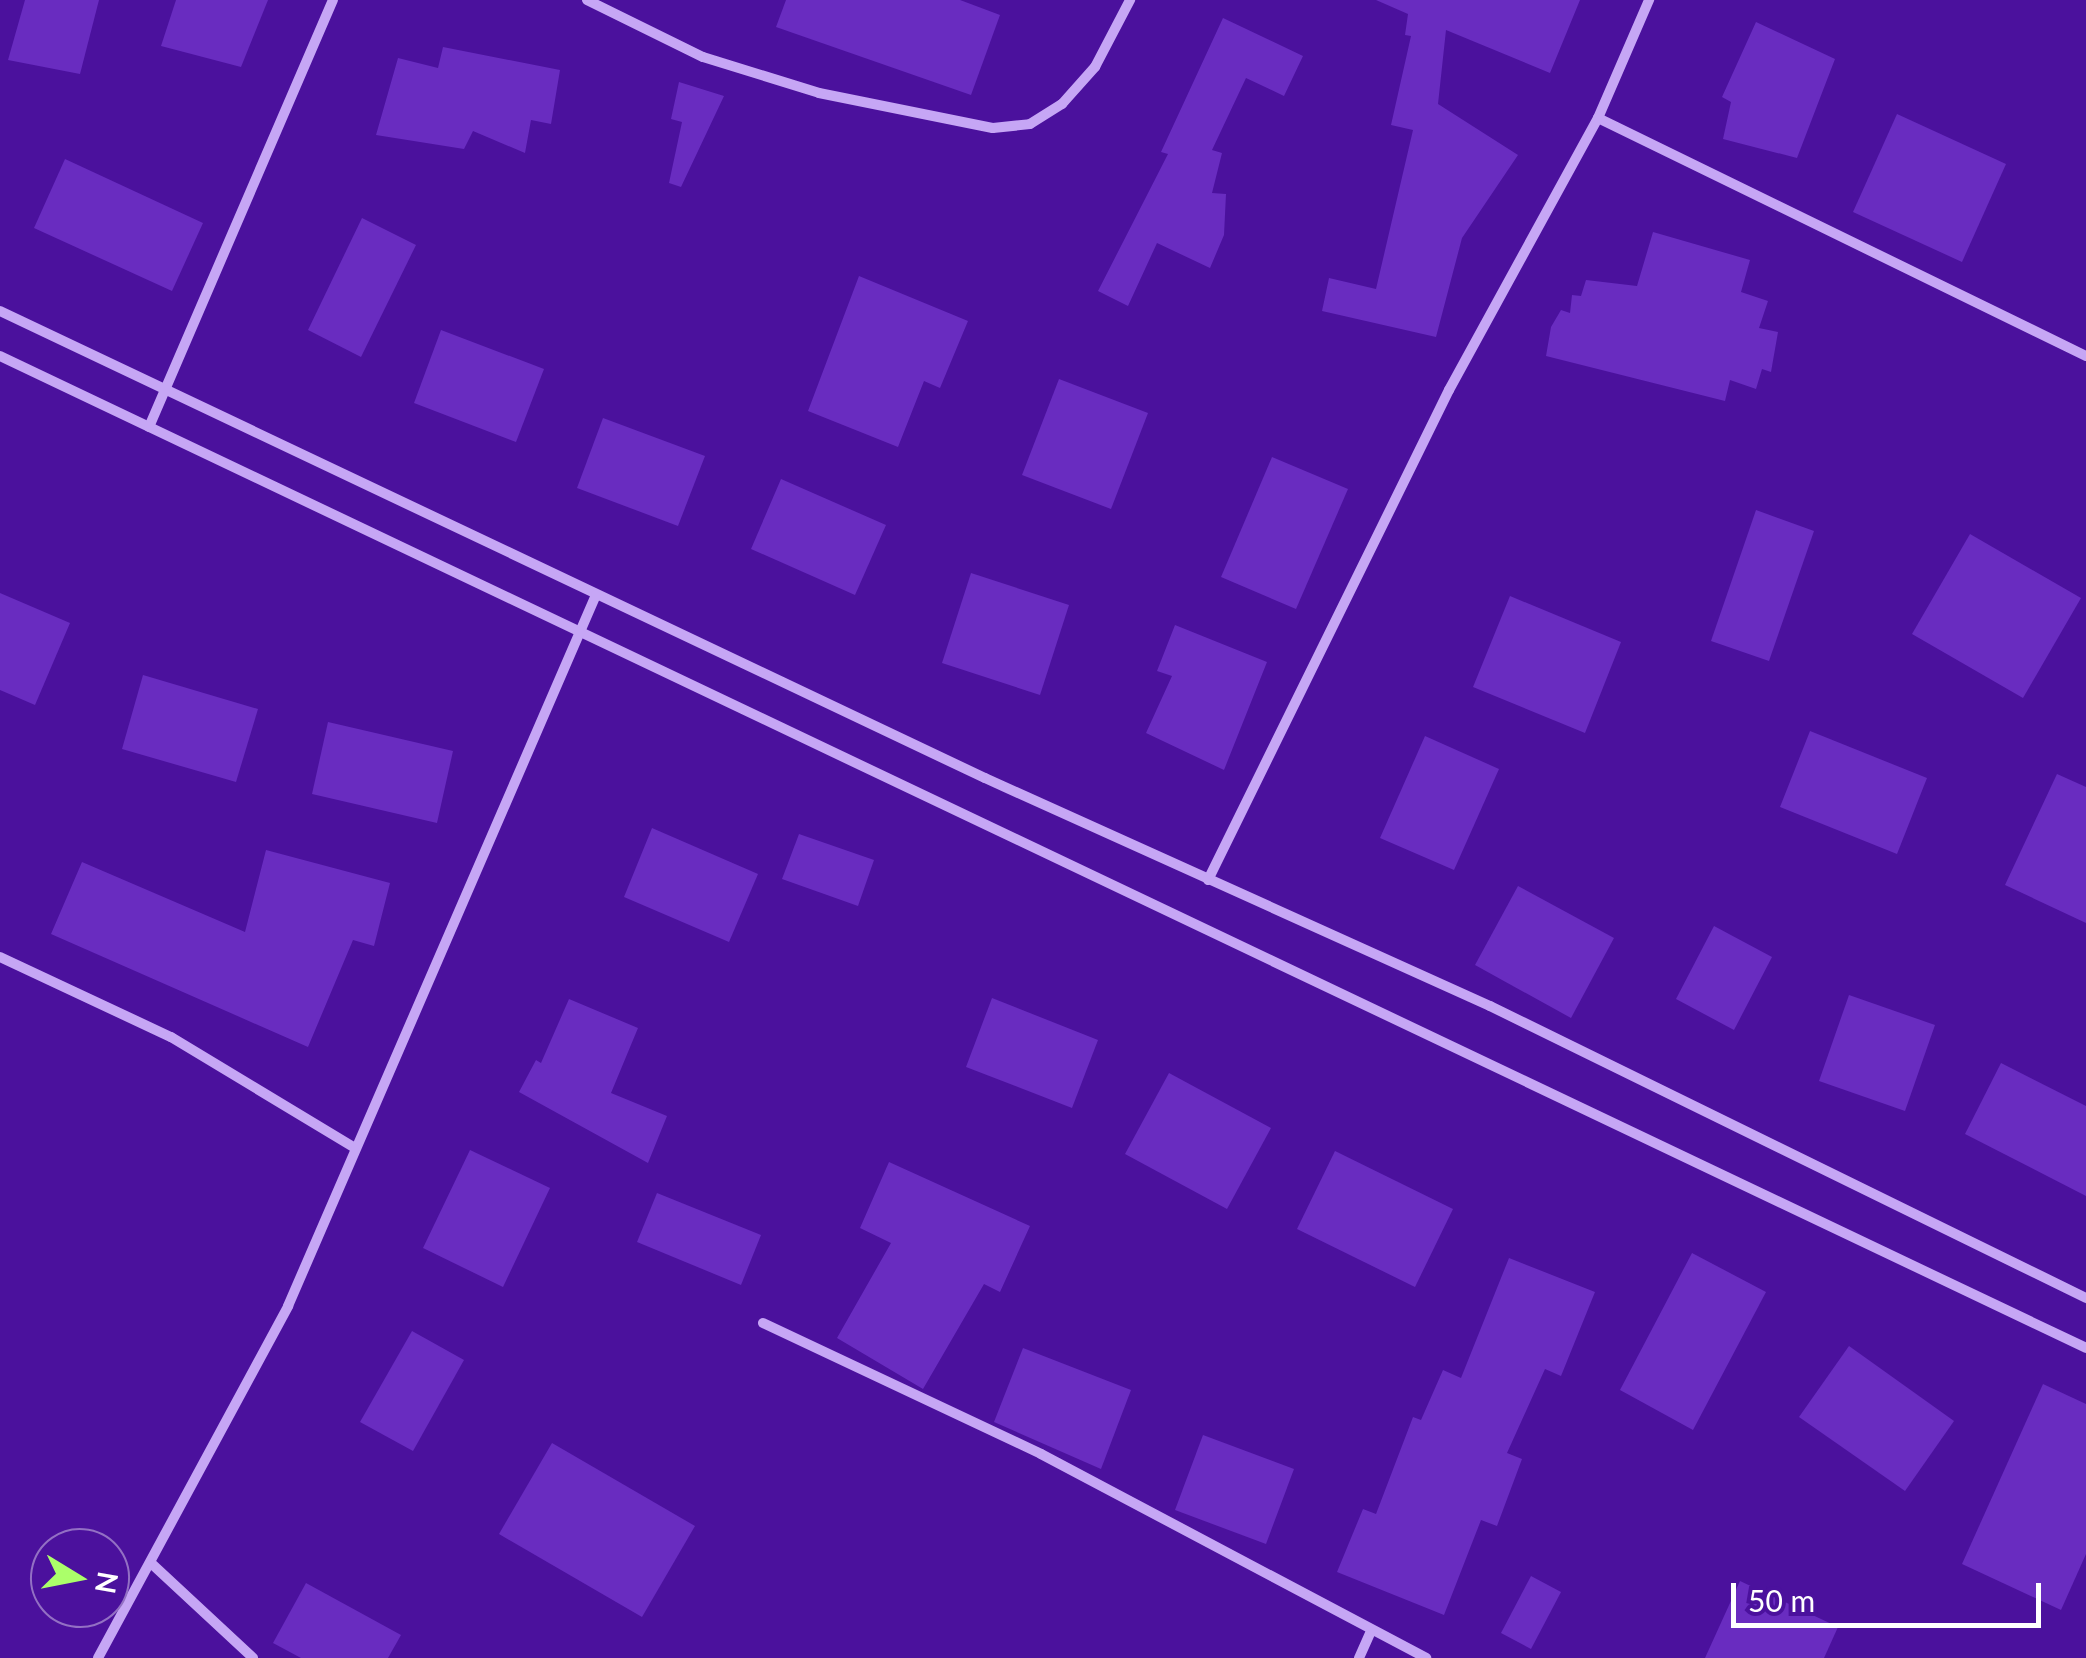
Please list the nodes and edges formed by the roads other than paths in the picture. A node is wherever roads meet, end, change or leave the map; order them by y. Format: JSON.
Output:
{"nodes":[{"id":1,"x":333,"y":0,"type":"edge"},
{"id":2,"x":588,"y":0,"type":"edge"},
{"id":3,"x":1130,"y":0,"type":"edge"},
{"id":4,"x":1649,"y":0,"type":"edge"},
{"id":5,"x":1598,"y":118,"type":"junction"},
{"id":6,"x":0,"y":311,"type":"edge"},
{"id":7,"x":0,"y":356,"type":"edge"},
{"id":8,"x":2086,"y":356,"type":"edge"},
{"id":9,"x":169,"y":386,"type":"junction"},
{"id":10,"x":149,"y":427,"type":"junction"},
{"id":11,"x":596,"y":595,"type":"junction"},
{"id":12,"x":578,"y":635,"type":"junction"},
{"id":13,"x":1208,"y":880,"type":"junction"},
{"id":14,"x":0,"y":957,"type":"edge"},
{"id":15,"x":354,"y":1147,"type":"junction"},
{"id":16,"x":2086,"y":1298,"type":"edge"},
{"id":17,"x":763,"y":1323,"type":"dead end"},
{"id":18,"x":2086,"y":1348,"type":"edge"},
{"id":19,"x":152,"y":1564,"type":"junction"},
{"id":20,"x":1371,"y":1631,"type":"junction"},
{"id":21,"x":98,"y":1658,"type":"edge"},
{"id":22,"x":252,"y":1658,"type":"edge"},
{"id":23,"x":1359,"y":1658,"type":"edge"},
{"id":24,"x":1426,"y":1658,"type":"edge"}],
"edges":[{"from":1,"to":9,"type":"street"},
{"from":2,"to":3,"type":"street"},
{"from":4,"to":5,"type":"street"},
{"from":5,"to":8,"type":"street"},
{"from":5,"to":13,"type":"street"},
{"from":6,"to":9,"type":"street"},
{"from":7,"to":10,"type":"street"},
{"from":9,"to":10,"type":"street"},
{"from":9,"to":11,"type":"street"},
{"from":10,"to":12,"type":"street"},
{"from":11,"to":12,"type":"street"},
{"from":11,"to":13,"type":"street"},
{"from":12,"to":15,"type":"street"},
{"from":12,"to":18,"type":"street"},
{"from":13,"to":16,"type":"street"},
{"from":14,"to":15,"type":"street"},
{"from":15,"to":19,"type":"street"},
{"from":17,"to":20,"type":"street"},
{"from":19,"to":21,"type":"street"},
{"from":19,"to":22,"type":"street"},
{"from":20,"to":23,"type":"street"},
{"from":20,"to":24,"type":"street"}]}
